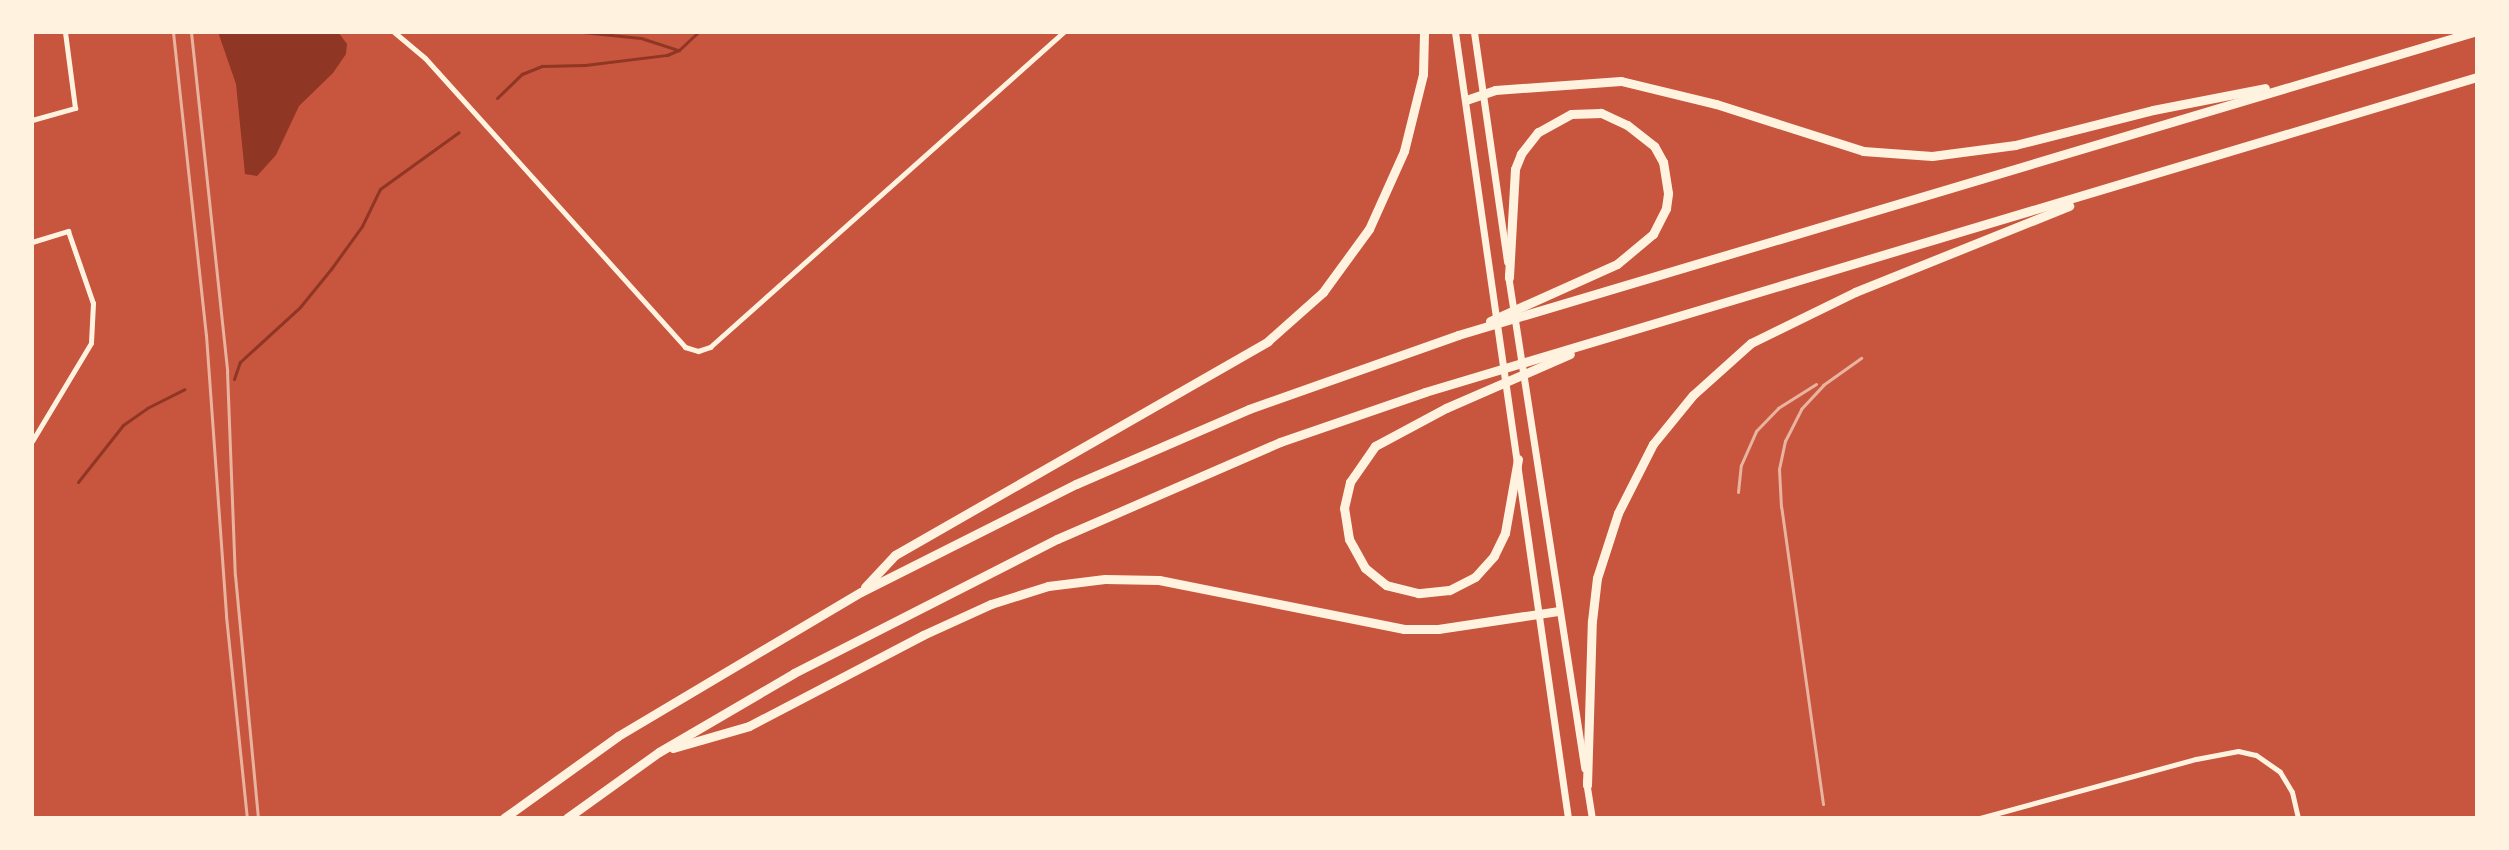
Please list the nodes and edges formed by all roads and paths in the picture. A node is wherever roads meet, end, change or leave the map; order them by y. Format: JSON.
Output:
{"nodes":[{"id":1,"x":65,"y":32,"type":"edge"},
{"id":2,"x":394,"y":32,"type":"edge"},
{"id":3,"x":1064,"y":32,"type":"edge"},
{"id":4,"x":1424,"y":32,"type":"edge"},
{"id":5,"x":1455,"y":32,"type":"edge"},
{"id":6,"x":1474,"y":32,"type":"edge"},
{"id":7,"x":2474,"y":32,"type":"edge"},
{"id":8,"x":2331,"y":74,"type":"junction"},
{"id":9,"x":2477,"y":77,"type":"edge"},
{"id":10,"x":1483,"y":95,"type":"junction"},
{"id":11,"x":1466,"y":100,"type":"junction"},
{"id":12,"x":32,"y":120,"type":"edge"},
{"id":13,"x":2121,"y":185,"type":"junction"},
{"id":14,"x":32,"y":242,"type":"edge"},
{"id":15,"x":1509,"y":278,"type":"junction"},
{"id":16,"x":1458,"y":335,"type":"junction"},
{"id":17,"x":1600,"y":340,"type":"junction"},
{"id":18,"x":32,"y":441,"type":"edge"},
{"id":19,"x":1518,"y":459,"type":"junction"},
{"id":20,"x":861,"y":592,"type":"junction"},
{"id":21,"x":1558,"y":611,"type":"junction"},
{"id":22,"x":1540,"y":614,"type":"junction"},
{"id":23,"x":659,"y":752,"type":"junction"},
{"id":24,"x":1587,"y":785,"type":"junction"},
{"id":25,"x":504,"y":818,"type":"edge"},
{"id":26,"x":567,"y":818,"type":"edge"},
{"id":27,"x":1568,"y":818,"type":"edge"},
{"id":28,"x":1592,"y":818,"type":"edge"},
{"id":29,"x":1980,"y":818,"type":"edge"},
{"id":30,"x":2298,"y":818,"type":"edge"}],
"edges":[{"from":1,"to":12,"type":"street"},
{"from":2,"to":3,"type":"street"},
{"from":4,"to":20,"type":"highway"},
{"from":5,"to":11,"type":"main road"},
{"from":6,"to":10,"type":"main road"},
{"from":7,"to":8,"type":"highway"},
{"from":8,"to":10,"type":"highway"},
{"from":8,"to":16,"type":"highway"},
{"from":9,"to":13,"type":"highway"},
{"from":10,"to":11,"type":"highway"},
{"from":10,"to":15,"type":"main road"},
{"from":11,"to":19,"type":"main road"},
{"from":13,"to":17,"type":"highway"},
{"from":13,"to":24,"type":"highway"},
{"from":14,"to":18,"type":"street"},
{"from":15,"to":16,"type":"highway"},
{"from":15,"to":21,"type":"main road"},
{"from":16,"to":20,"type":"highway"},
{"from":17,"to":19,"type":"highway"},
{"from":17,"to":23,"type":"highway"},
{"from":19,"to":22,"type":"main road"},
{"from":20,"to":25,"type":"highway"},
{"from":21,"to":22,"type":"highway"},
{"from":21,"to":24,"type":"main road"},
{"from":22,"to":23,"type":"highway"},
{"from":22,"to":27,"type":"main road"},
{"from":23,"to":26,"type":"highway"},
{"from":24,"to":28,"type":"main road"},
{"from":29,"to":30,"type":"street"}]}
